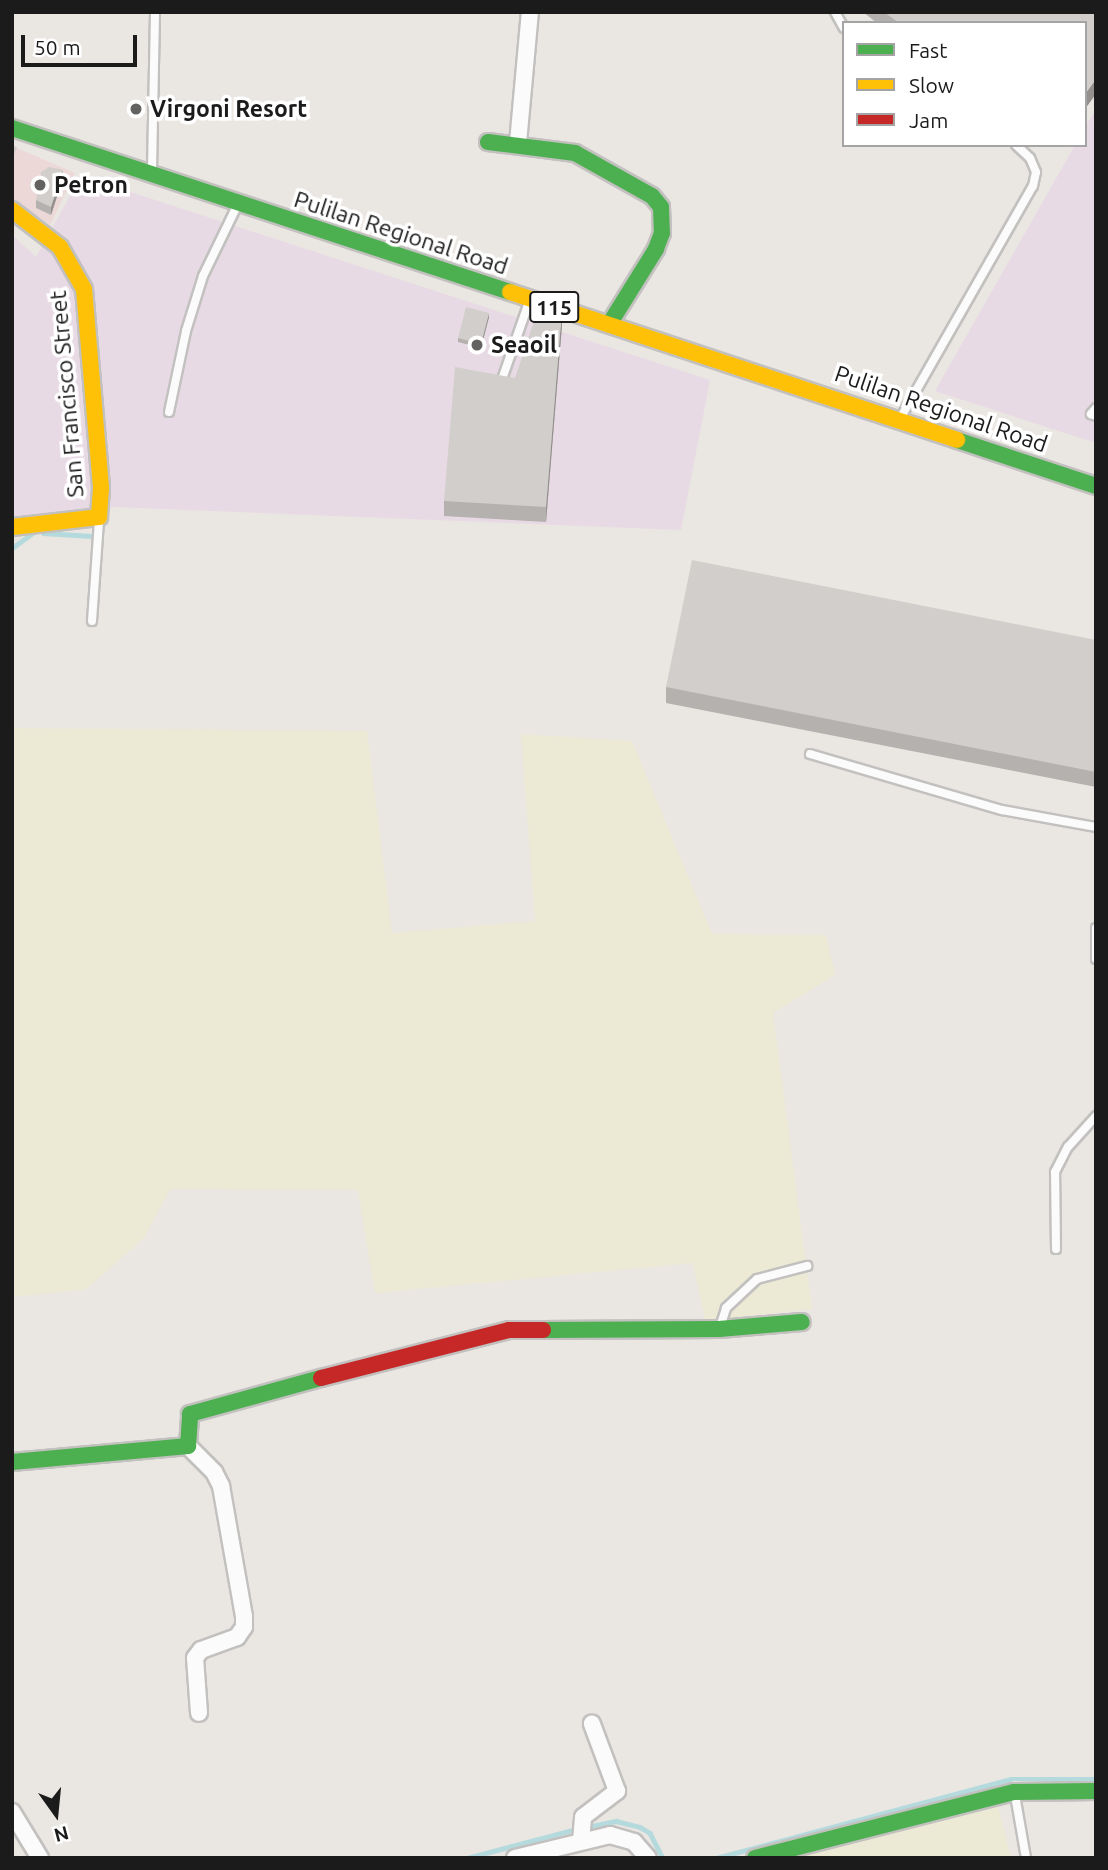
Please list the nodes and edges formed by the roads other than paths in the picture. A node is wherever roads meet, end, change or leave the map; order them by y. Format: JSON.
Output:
{"nodes":[{"id":1,"x":155,"y":12,"type":"edge"},
{"id":2,"x":530,"y":12,"type":"edge"},
{"id":3,"x":12,"y":128,"type":"edge"},
{"id":4,"x":488,"y":142,"type":"dead end"},
{"id":5,"x":518,"y":143,"type":"junction"},
{"id":6,"x":1018,"y":147,"type":"edge"},
{"id":7,"x":152,"y":175,"type":"junction"},
{"id":8,"x":238,"y":204,"type":"junction"},
{"id":9,"x":12,"y":209,"type":"edge"},
{"id":10,"x":530,"y":299,"type":"junction"},
{"id":11,"x":610,"y":323,"type":"junction"},
{"id":12,"x":500,"y":385,"type":"edge"},
{"id":13,"x":1096,"y":408,"type":"edge"},
{"id":14,"x":169,"y":412,"type":"dead end"},
{"id":15,"x":1096,"y":416,"type":"edge"},
{"id":16,"x":900,"y":419,"type":"junction"},
{"id":17,"x":1096,"y":485,"type":"edge"},
{"id":18,"x":99,"y":517,"type":"junction"},
{"id":19,"x":12,"y":527,"type":"edge"},
{"id":20,"x":92,"y":621,"type":"dead end"},
{"id":21,"x":810,"y":754,"type":"dead end"},
{"id":22,"x":1096,"y":827,"type":"edge"},
{"id":23,"x":1096,"y":928,"type":"edge"},
{"id":24,"x":1096,"y":959,"type":"edge"},
{"id":25,"x":1096,"y":1116,"type":"edge"},
{"id":26,"x":1056,"y":1249,"type":"dead end"},
{"id":27,"x":807,"y":1266,"type":"dead end"},
{"id":28,"x":802,"y":1322,"type":"dead end"},
{"id":29,"x":719,"y":1329,"type":"junction"},
{"id":30,"x":188,"y":1446,"type":"junction"},
{"id":31,"x":12,"y":1462,"type":"edge"},
{"id":32,"x":200,"y":1713,"type":"dead end"},
{"id":33,"x":592,"y":1724,"type":"dead end"},
{"id":34,"x":1096,"y":1791,"type":"edge"},
{"id":35,"x":1014,"y":1792,"type":"junction"},
{"id":36,"x":12,"y":1812,"type":"edge"},
{"id":37,"x":581,"y":1841,"type":"junction"},
{"id":38,"x":40,"y":1858,"type":"edge"},
{"id":39,"x":515,"y":1858,"type":"edge"},
{"id":40,"x":648,"y":1858,"type":"edge"},
{"id":41,"x":755,"y":1858,"type":"edge"},
{"id":42,"x":1026,"y":1858,"type":"edge"}],
"edges":[{"from":1,"to":7,"type":"lane"},
{"from":2,"to":5,"type":"street"},
{"from":3,"to":7,"type":"street","name":"Pulilan Regional Road","number":"115"},
{"from":4,"to":5,"type":"street"},
{"from":5,"to":11,"type":"street"},
{"from":6,"to":16,"type":"lane"},
{"from":7,"to":8,"type":"street","name":"Pulilan Regional Road","number":"115"},
{"from":8,"to":10,"type":"street","name":"Pulilan Regional Road","number":"115"},
{"from":8,"to":14,"type":"lane"},
{"from":9,"to":18,"type":"street","name":"San Francisco Street"},
{"from":10,"to":11,"type":"street","name":"Pulilan Regional Road","number":"115"},
{"from":10,"to":12,"type":"lane"},
{"from":11,"to":16,"type":"street","name":"Pulilan Regional Road","number":"115"},
{"from":13,"to":15,"type":"lane"},
{"from":16,"to":17,"type":"street","name":"Pulilan Regional Road","number":"115"},
{"from":18,"to":19,"type":"street","name":"San Francisco Street"},
{"from":18,"to":20,"type":"lane"},
{"from":21,"to":22,"type":"lane"},
{"from":23,"to":24,"type":"lane"},
{"from":25,"to":26,"type":"lane"},
{"from":27,"to":29,"type":"lane"},
{"from":28,"to":29,"type":"street"},
{"from":29,"to":30,"type":"street"},
{"from":30,"to":31,"type":"street"},
{"from":30,"to":32,"type":"street"},
{"from":33,"to":37,"type":"street"},
{"from":34,"to":35,"type":"street"},
{"from":35,"to":41,"type":"street"},
{"from":35,"to":42,"type":"lane"},
{"from":36,"to":38,"type":"street"},
{"from":37,"to":39,"type":"street"},
{"from":37,"to":40,"type":"street"}]}
